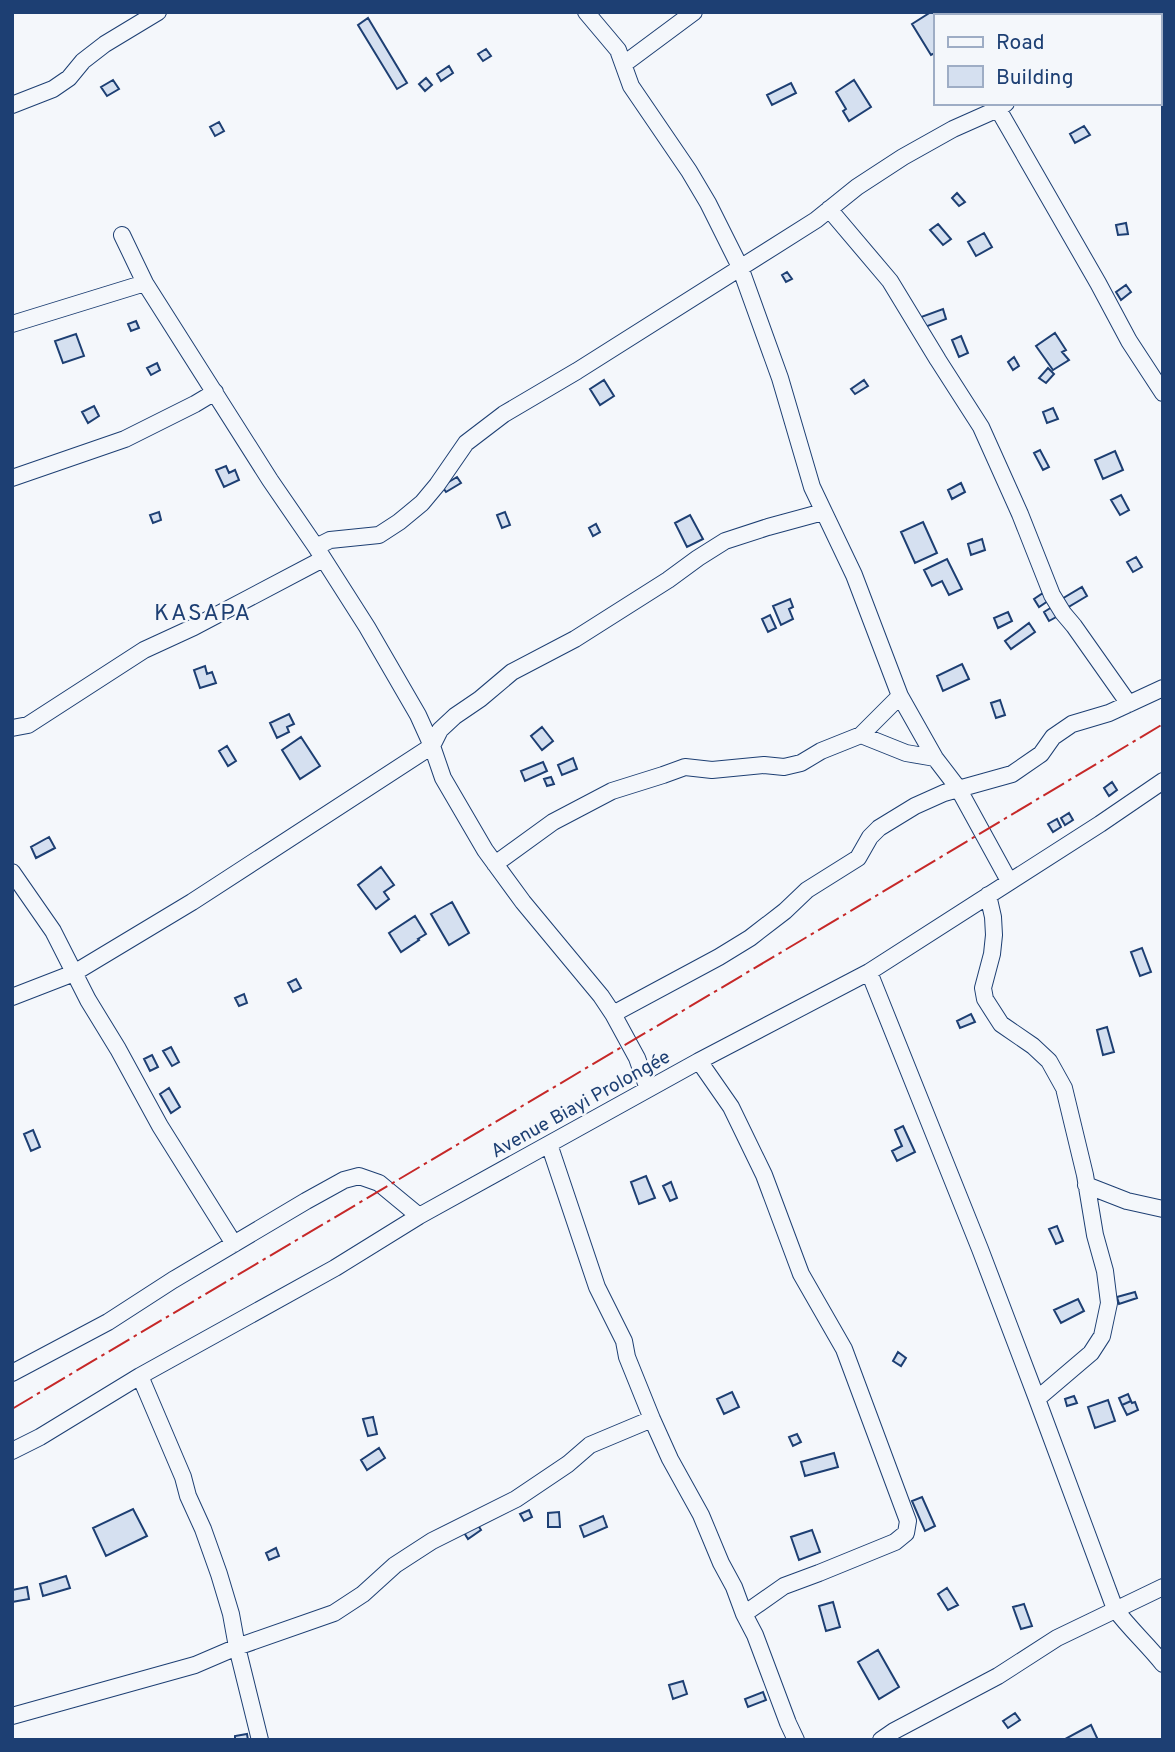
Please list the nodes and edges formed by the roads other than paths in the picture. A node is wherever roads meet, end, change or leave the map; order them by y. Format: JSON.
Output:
{"nodes":[{"id":1,"x":158,"y":12,"type":"edge"},
{"id":2,"x":586,"y":12,"type":"edge"},
{"id":3,"x":694,"y":12,"type":"edge"},
{"id":4,"x":624,"y":64,"type":"junction"},
{"id":5,"x":12,"y":105,"type":"edge"},
{"id":6,"x":1002,"y":106,"type":"edge"},
{"id":7,"x":829,"y":209,"type":"junction"},
{"id":8,"x":122,"y":235,"type":"dead end"},
{"id":9,"x":740,"y":267,"type":"junction"},
{"id":10,"x":145,"y":283,"type":"junction"},
{"id":11,"x":12,"y":324,"type":"edge"},
{"id":12,"x":215,"y":392,"type":"junction"},
{"id":13,"x":1163,"y":393,"type":"edge"},
{"id":14,"x":12,"y":478,"type":"edge"},
{"id":15,"x":823,"y":512,"type":"junction"},
{"id":16,"x":319,"y":553,"type":"junction"},
{"id":17,"x":1163,"y":688,"type":"edge"},
{"id":18,"x":900,"y":695,"type":"junction"},
{"id":19,"x":1129,"y":704,"type":"junction"},
{"id":20,"x":12,"y":728,"type":"edge"},
{"id":21,"x":861,"y":735,"type":"junction"},
{"id":22,"x":432,"y":746,"type":"junction"},
{"id":23,"x":934,"y":758,"type":"junction"},
{"id":24,"x":1163,"y":781,"type":"edge"},
{"id":25,"x":958,"y":788,"type":"junction"},
{"id":26,"x":495,"y":864,"type":"junction"},
{"id":27,"x":12,"y":872,"type":"edge"},
{"id":28,"x":1009,"y":881,"type":"junction"},
{"id":29,"x":988,"y":895,"type":"junction"},
{"id":30,"x":74,"y":972,"type":"junction"},
{"id":31,"x":869,"y":972,"type":"junction"},
{"id":32,"x":12,"y":997,"type":"edge"},
{"id":33,"x":613,"y":1014,"type":"junction"},
{"id":34,"x":699,"y":1061,"type":"junction"},
{"id":35,"x":648,"y":1089,"type":"junction"},
{"id":36,"x":549,"y":1144,"type":"junction"},
{"id":37,"x":1086,"y":1185,"type":"junction"},
{"id":38,"x":1163,"y":1209,"type":"edge"},
{"id":39,"x":419,"y":1216,"type":"junction"},
{"id":40,"x":234,"y":1244,"type":"junction"},
{"id":41,"x":12,"y":1373,"type":"edge"},
{"id":42,"x":141,"y":1376,"type":"junction"},
{"id":43,"x":1037,"y":1399,"type":"junction"},
{"id":44,"x":652,"y":1419,"type":"junction"},
{"id":45,"x":12,"y":1451,"type":"edge"},
{"id":46,"x":1163,"y":1587,"type":"edge"},
{"id":47,"x":1115,"y":1609,"type":"junction"},
{"id":48,"x":744,"y":1614,"type":"junction"},
{"id":49,"x":237,"y":1647,"type":"junction"},
{"id":50,"x":1163,"y":1664,"type":"edge"},
{"id":51,"x":12,"y":1716,"type":"edge"},
{"id":52,"x":260,"y":1740,"type":"edge"},
{"id":53,"x":796,"y":1740,"type":"edge"},
{"id":54,"x":881,"y":1740,"type":"edge"}],
"edges":[{"from":1,"to":5,"type":"street"},
{"from":2,"to":4,"type":"street"},
{"from":3,"to":4,"type":"street"},
{"from":4,"to":9,"type":"street"},
{"from":6,"to":7,"type":"street"},
{"from":6,"to":13,"type":"street"},
{"from":7,"to":9,"type":"street"},
{"from":7,"to":19,"type":"street"},
{"from":8,"to":10,"type":"street"},
{"from":9,"to":15,"type":"street"},
{"from":9,"to":16,"type":"street"},
{"from":10,"to":11,"type":"street"},
{"from":10,"to":12,"type":"street"},
{"from":12,"to":14,"type":"street"},
{"from":12,"to":16,"type":"street"},
{"from":15,"to":18,"type":"street"},
{"from":15,"to":22,"type":"street"},
{"from":16,"to":20,"type":"street"},
{"from":16,"to":22,"type":"street"},
{"from":17,"to":19,"type":"street"},
{"from":18,"to":21,"type":"street"},
{"from":18,"to":23,"type":"street"},
{"from":19,"to":25,"type":"street"},
{"from":21,"to":23,"type":"street"},
{"from":21,"to":26,"type":"street"},
{"from":22,"to":26,"type":"street"},
{"from":22,"to":30,"type":"street"},
{"from":23,"to":25,"type":"street"},
{"from":24,"to":28,"type":"street","name":"Avenue Biayi Prolongée"},
{"from":25,"to":28,"type":"street"},
{"from":25,"to":33,"type":"street"},
{"from":26,"to":33,"type":"street"},
{"from":27,"to":30,"type":"street"},
{"from":28,"to":29,"type":"street","name":"Avenue Biayi Prolongée"},
{"from":29,"to":31,"type":"street","name":"Avenue Biayi Prolongée"},
{"from":29,"to":37,"type":"street"},
{"from":30,"to":32,"type":"street"},
{"from":30,"to":40,"type":"street"},
{"from":31,"to":34,"type":"street","name":"Avenue Biayi Prolongée"},
{"from":31,"to":43,"type":"street"},
{"from":33,"to":35,"type":"street"},
{"from":34,"to":35,"type":"street","name":"Avenue Biayi Prolongée"},
{"from":34,"to":48,"type":"street"},
{"from":35,"to":36,"type":"street","name":"Avenue Biayi Prolongée"},
{"from":36,"to":39,"type":"street","name":"Avenue Biayi Prolongée"},
{"from":36,"to":44,"type":"street"},
{"from":37,"to":38,"type":"street"},
{"from":37,"to":43,"type":"street"},
{"from":39,"to":40,"type":"street"},
{"from":39,"to":42,"type":"street","name":"Avenue Biayi Prolongée"},
{"from":40,"to":41,"type":"street"},
{"from":42,"to":45,"type":"street","name":"Avenue Biayi Prolongée"},
{"from":42,"to":49,"type":"street"},
{"from":43,"to":47,"type":"street"},
{"from":44,"to":48,"type":"street"},
{"from":44,"to":49,"type":"street"},
{"from":46,"to":47,"type":"street"},
{"from":47,"to":50,"type":"street"},
{"from":47,"to":54,"type":"street"},
{"from":48,"to":53,"type":"street"},
{"from":49,"to":51,"type":"street"},
{"from":49,"to":52,"type":"street"}]}
